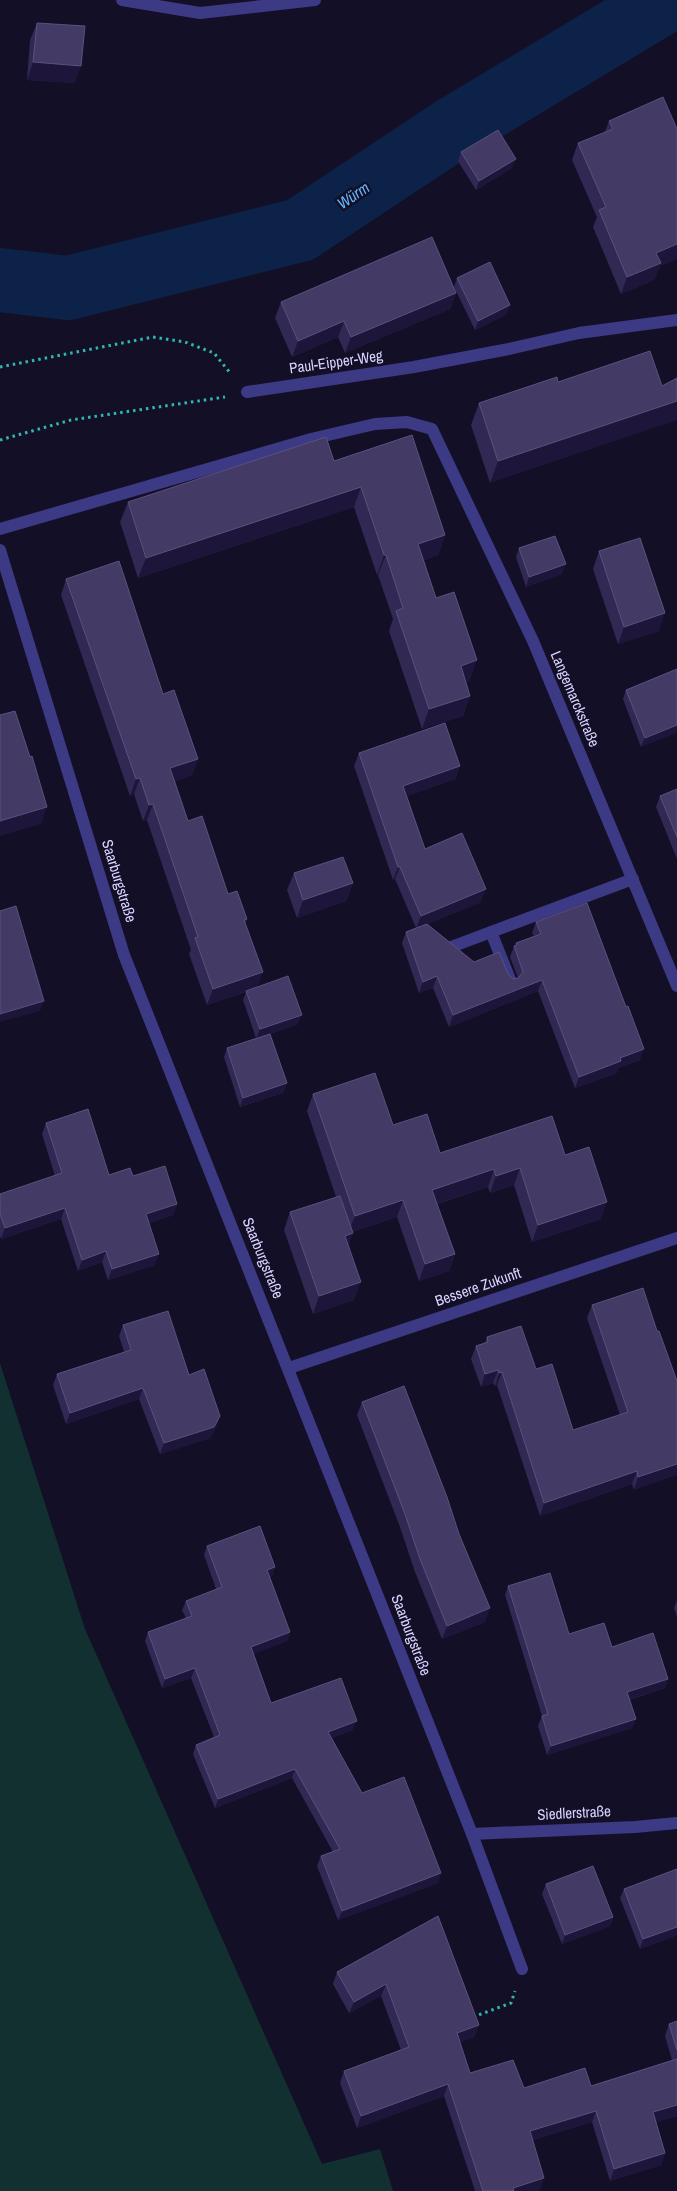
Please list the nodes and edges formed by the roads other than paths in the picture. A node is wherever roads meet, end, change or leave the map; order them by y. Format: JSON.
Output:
{"nodes":[{"id":1,"x":122,"y":0,"type":"edge"},
{"id":2,"x":315,"y":0,"type":"edge"},
{"id":3,"x":677,"y":320,"type":"edge"},
{"id":4,"x":247,"y":392,"type":"road end"},
{"id":5,"x":0,"y":529,"type":"edge"},
{"id":6,"x":0,"y":550,"type":"edge"},
{"id":7,"x":632,"y":879,"type":"junction"},
{"id":8,"x":491,"y":932,"type":"junction"},
{"id":9,"x":451,"y":947,"type":"edge"},
{"id":10,"x":511,"y":982,"type":"edge"},
{"id":11,"x":677,"y":986,"type":"edge"},
{"id":12,"x":677,"y":1238,"type":"edge"},
{"id":13,"x":289,"y":1368,"type":"junction"},
{"id":14,"x":677,"y":1822,"type":"edge"},
{"id":15,"x":472,"y":1834,"type":"junction"},
{"id":16,"x":522,"y":1969,"type":"road end"}],
"edges":[{"from":1,"to":2,"type":"street"},
{"from":3,"to":4,"type":"street","name":"Paul-Eipper-Weg"},
{"from":5,"to":7,"type":"street","name":"Langemarckstraße"},
{"from":6,"to":13,"type":"street","name":"Saarburgstraße"},
{"from":7,"to":8,"type":"street"},
{"from":7,"to":11,"type":"street","name":"Langemarckstraße"},
{"from":8,"to":9,"type":"street"},
{"from":8,"to":10,"type":"street"},
{"from":12,"to":13,"type":"street","name":"Bessere Zukunft"},
{"from":13,"to":15,"type":"street","name":"Saarburgstraße"},
{"from":14,"to":15,"type":"street","name":"Siedlerstraße"},
{"from":15,"to":16,"type":"street","name":"Saarburgstraße"}]}
